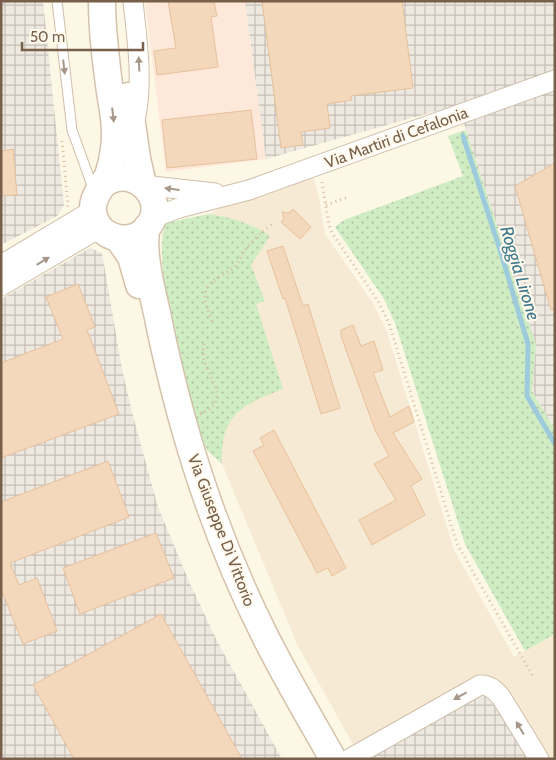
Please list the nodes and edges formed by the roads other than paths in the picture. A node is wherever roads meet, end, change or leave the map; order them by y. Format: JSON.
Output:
{"nodes":[{"id":1,"x":57,"y":1,"type":"edge"},
{"id":2,"x":96,"y":1,"type":"edge"},
{"id":3,"x":102,"y":1,"type":"edge"},
{"id":4,"x":114,"y":1,"type":"edge"},
{"id":5,"x":132,"y":1,"type":"edge"},
{"id":6,"x":102,"y":32,"type":"junction"},
{"id":7,"x":555,"y":80,"type":"edge"},
{"id":8,"x":133,"y":130,"type":"junction"},
{"id":9,"x":143,"y":185,"type":"junction"},
{"id":10,"x":236,"y":194,"type":"junction"},
{"id":11,"x":101,"y":212,"type":"junction"},
{"id":12,"x":150,"y":222,"type":"junction"},
{"id":13,"x":1,"y":265,"type":"edge"},
{"id":14,"x":1,"y":286,"type":"edge"},
{"id":15,"x":318,"y":759,"type":"edge"},
{"id":16,"x":333,"y":759,"type":"edge"},
{"id":17,"x":349,"y":759,"type":"edge"},
{"id":18,"x":539,"y":759,"type":"edge"}],
"edges":[{"from":1,"to":11,"type":"lane","one_way":true},
{"from":2,"to":6,"type":"street"},
{"from":3,"to":6,"type":"main road"},
{"from":4,"to":8,"type":"main road","name":"Via Giuseppe Di Vittorio"},
{"from":8,"to":5,"type":"street","name":"Via Giuseppe Di Vittorio","one_way":true},
{"from":6,"to":11,"type":"main road","one_way":true},
{"from":7,"to":10,"type":"street","name":"Via Martiri di Cefalonia"},
{"from":8,"to":9,"type":"main road","name":"Via Giuseppe Di Vittorio"},
{"from":10,"to":9,"type":"street","name":"Via Martiri di Cefalonia","one_way":true},
{"from":9,"to":11,"type":"main road"},
{"from":9,"to":12,"type":"main road","name":"Via Giuseppe Di Vittorio"},
{"from":10,"to":12,"type":"street","name":"Via Martiri di Cefalonia"},
{"from":11,"to":12,"type":"main road"},
{"from":11,"to":13,"type":"street"},
{"from":14,"to":11,"type":"street","one_way":true},
{"from":11,"to":15,"type":"main road","name":"Via Giuseppe Di Vittorio"},
{"from":12,"to":16,"type":"main road","name":"Via Giuseppe Di Vittorio"},
{"from":18,"to":17,"type":"street","one_way":true}]}
